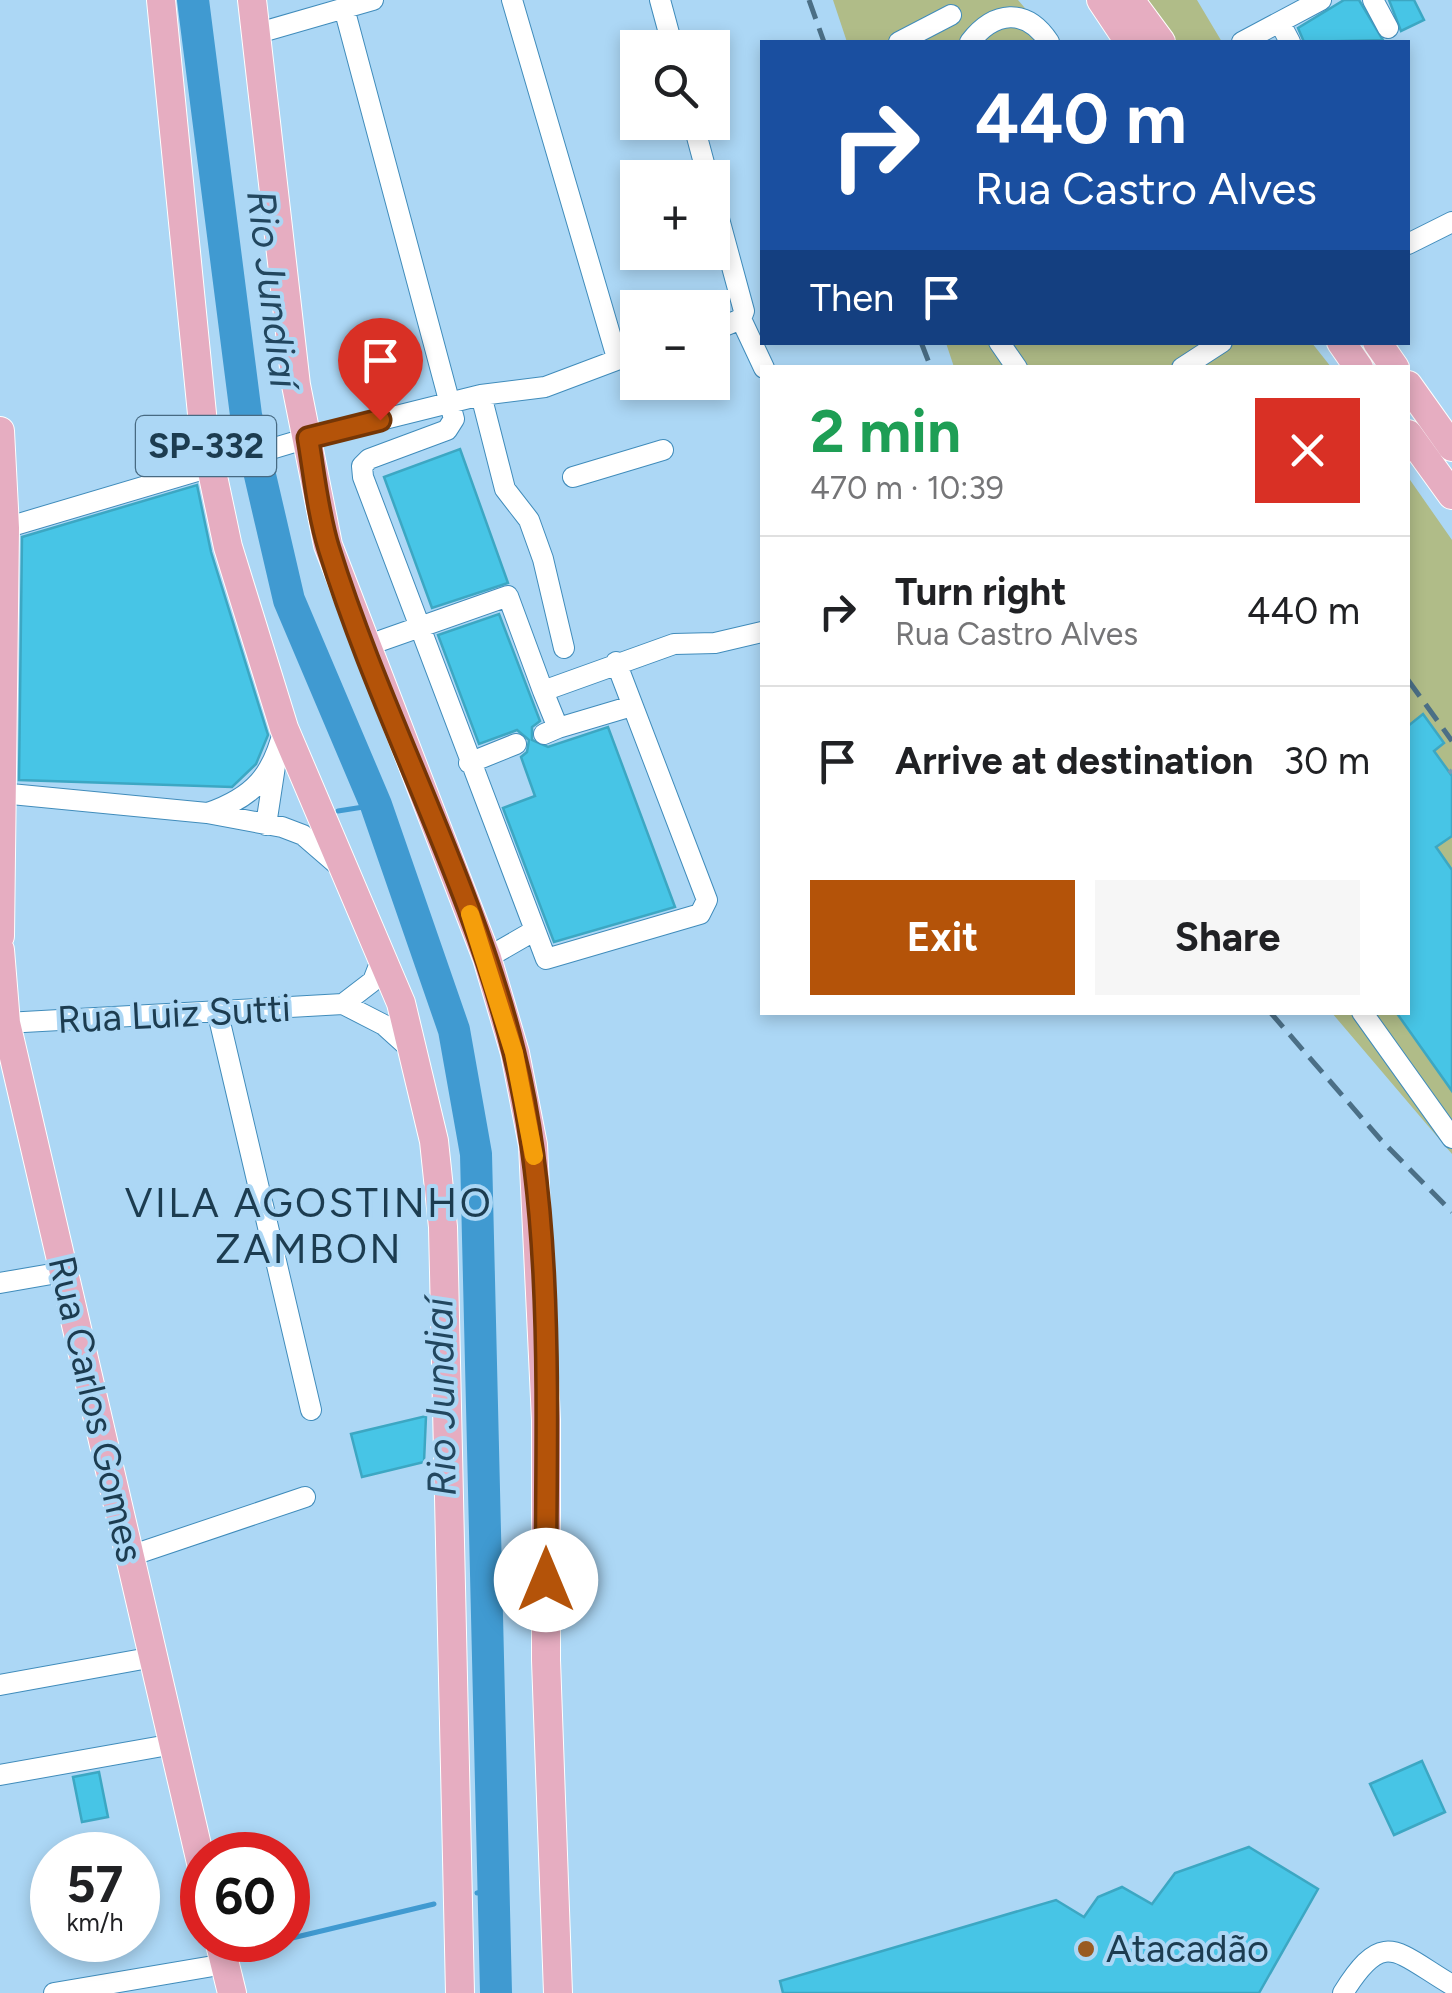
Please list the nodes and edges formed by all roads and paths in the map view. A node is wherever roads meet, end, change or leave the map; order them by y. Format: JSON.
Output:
{"nodes":[{"id":1,"x":161,"y":0,"type":"edge"},
{"id":2,"x":252,"y":0,"type":"edge"},
{"id":3,"x":372,"y":0,"type":"edge"},
{"id":4,"x":512,"y":0,"type":"edge"},
{"id":5,"x":660,"y":0,"type":"edge"},
{"id":6,"x":1091,"y":0,"type":"edge"},
{"id":7,"x":1101,"y":0,"type":"edge"},
{"id":8,"x":1130,"y":0,"type":"edge"},
{"id":9,"x":1320,"y":0,"type":"edge"},
{"id":10,"x":1373,"y":0,"type":"edge"},
{"id":11,"x":947,"y":7,"type":"edge"},
{"id":12,"x":344,"y":8,"type":"junction"},
{"id":13,"x":1280,"y":23,"type":"junction"},
{"id":14,"x":1388,"y":28,"type":"dead end"},
{"id":15,"x":668,"y":30,"type":"edge"},
{"id":16,"x":255,"y":34,"type":"junction"},
{"id":17,"x":973,"y":39,"type":"edge"},
{"id":18,"x":902,"y":40,"type":"edge"},
{"id":19,"x":1046,"y":40,"type":"edge"},
{"id":20,"x":1127,"y":40,"type":"edge"},
{"id":21,"x":1160,"y":40,"type":"edge"},
{"id":22,"x":1246,"y":40,"type":"edge"},
{"id":23,"x":1289,"y":40,"type":"edge"},
{"id":24,"x":1452,"y":222,"type":"edge"},
{"id":25,"x":1410,"y":243,"type":"edge"},
{"id":26,"x":730,"y":257,"type":"edge"},
{"id":27,"x":730,"y":322,"type":"edge"},
{"id":28,"x":730,"y":329,"type":"edge"},
{"id":29,"x":620,"y":333,"type":"edge"},
{"id":30,"x":1217,"y":345,"type":"edge"},
{"id":31,"x":620,"y":358,"type":"edge"},
{"id":32,"x":761,"y":365,"type":"edge"},
{"id":33,"x":1187,"y":365,"type":"edge"},
{"id":34,"x":1410,"y":388,"type":"edge"},
{"id":35,"x":481,"y":396,"type":"junction"},
{"id":36,"x":452,"y":403,"type":"junction"},
{"id":37,"x":0,"y":431,"type":"edge"},
{"id":38,"x":1410,"y":437,"type":"edge"},
{"id":39,"x":299,"y":440,"type":"junction"},
{"id":40,"x":1452,"y":448,"type":"edge"},
{"id":41,"x":663,"y":450,"type":"dead end"},
{"id":42,"x":219,"y":464,"type":"junction"},
{"id":43,"x":573,"y":476,"type":"dead end"},
{"id":44,"x":1452,"y":495,"type":"edge"},
{"id":45,"x":5,"y":528,"type":"junction"},
{"id":46,"x":418,"y":628,"type":"junction"},
{"id":47,"x":760,"y":633,"type":"edge"},
{"id":48,"x":363,"y":647,"type":"junction"},
{"id":49,"x":564,"y":648,"type":"dead end"},
{"id":50,"x":616,"y":662,"type":"junction"},
{"id":51,"x":542,"y":690,"type":"junction"},
{"id":52,"x":1,"y":694,"type":"edge"},
{"id":53,"x":632,"y":706,"type":"junction"},
{"id":54,"x":284,"y":728,"type":"junction"},
{"id":55,"x":516,"y":744,"type":"dead end"},
{"id":56,"x":468,"y":763,"type":"junction"},
{"id":57,"x":276,"y":764,"type":"junction"},
{"id":58,"x":1,"y":792,"type":"edge"},
{"id":59,"x":207,"y":813,"type":"junction"},
{"id":60,"x":266,"y":824,"type":"junction"},
{"id":61,"x":345,"y":871,"type":"junction"},
{"id":62,"x":532,"y":932,"type":"junction"},
{"id":63,"x":0,"y":936,"type":"edge"},
{"id":64,"x":0,"y":950,"type":"edge"},
{"id":65,"x":382,"y":958,"type":"junction"},
{"id":66,"x":486,"y":958,"type":"junction"},
{"id":67,"x":343,"y":1004,"type":"junction"},
{"id":68,"x":218,"y":1014,"type":"junction"},
{"id":69,"x":1364,"y":1015,"type":"edge"},
{"id":70,"x":6,"y":1023,"type":"junction"},
{"id":71,"x":416,"y":1054,"type":"junction"},
{"id":72,"x":9,"y":1077,"type":"edge"},
{"id":73,"x":1452,"y":1138,"type":"edge"},
{"id":74,"x":63,"y":1272,"type":"junction"},
{"id":75,"x":0,"y":1282,"type":"edge"},
{"id":76,"x":311,"y":1410,"type":"dead end"},
{"id":77,"x":305,"y":1497,"type":"dead end"},
{"id":78,"x":130,"y":1556,"type":"junction"},
{"id":79,"x":154,"y":1657,"type":"junction"},
{"id":80,"x":0,"y":1685,"type":"edge"},
{"id":81,"x":174,"y":1744,"type":"junction"},
{"id":82,"x":0,"y":1775,"type":"edge"},
{"id":83,"x":194,"y":1832,"type":"edge"},
{"id":84,"x":181,"y":1962,"type":"edge"},
{"id":85,"x":224,"y":1962,"type":"edge"},
{"id":86,"x":557,"y":1981,"type":"edge"},
{"id":87,"x":1452,"y":1985,"type":"edge"},
{"id":88,"x":54,"y":1993,"type":"edge"},
{"id":89,"x":232,"y":1993,"type":"edge"},
{"id":90,"x":460,"y":1993,"type":"edge"},
{"id":91,"x":1343,"y":1993,"type":"edge"}],
"edges":[{"from":1,"to":42,"type":"main road","number":"SP-332"},
{"from":2,"to":16,"type":"main road","number":"SP-332"},
{"from":3,"to":12,"type":"street"},
{"from":4,"to":29,"type":"street"},
{"from":5,"to":15,"type":"street"},
{"from":6,"to":20,"type":"main road"},
{"from":7,"to":20,"type":"main road"},
{"from":8,"to":21,"type":"main road"},
{"from":9,"to":13,"type":"street"},
{"from":10,"to":14,"type":"street"},
{"from":11,"to":17,"type":"street"},
{"from":11,"to":18,"type":"street"},
{"from":12,"to":16,"type":"street"},
{"from":12,"to":36,"type":"street"},
{"from":13,"to":22,"type":"street"},
{"from":13,"to":23,"type":"street"},
{"from":16,"to":39,"type":"main road","number":"SP-332"},
{"from":17,"to":19,"type":"street"},
{"from":24,"to":25,"type":"street"},
{"from":26,"to":27,"type":"street"},
{"from":28,"to":32,"type":"street"},
{"from":30,"to":33,"type":"street"},
{"from":31,"to":35,"type":"street"},
{"from":34,"to":40,"type":"main road"},
{"from":35,"to":36,"type":"street"},
{"from":35,"to":49,"type":"street"},
{"from":36,"to":39,"type":"street"},
{"from":36,"to":46,"type":"street"},
{"from":37,"to":45,"type":"main road"},
{"from":38,"to":44,"type":"main road"},
{"from":39,"to":42,"type":"street"},
{"from":39,"to":48,"type":"main road","number":"SP-332"},
{"from":41,"to":43,"type":"street"},
{"from":42,"to":45,"type":"street"},
{"from":42,"to":54,"type":"main road","number":"SP-332"},
{"from":45,"to":52,"type":"main road"},
{"from":46,"to":48,"type":"street"},
{"from":46,"to":51,"type":"street"},
{"from":46,"to":56,"type":"street"},
{"from":47,"to":50,"type":"street"},
{"from":48,"to":66,"type":"main road","number":"SP-332"},
{"from":50,"to":51,"type":"street"},
{"from":50,"to":53,"type":"street"},
{"from":51,"to":53,"type":"street"},
{"from":52,"to":58,"type":"main road"},
{"from":53,"to":62,"type":"street"},
{"from":54,"to":57,"type":"street"},
{"from":54,"to":61,"type":"main road","number":"SP-332"},
{"from":55,"to":56,"type":"street"},
{"from":56,"to":62,"type":"street"},
{"from":57,"to":59,"type":"street"},
{"from":57,"to":60,"type":"street"},
{"from":58,"to":59,"type":"street"},
{"from":58,"to":63,"type":"main road"},
{"from":59,"to":60,"type":"street"},
{"from":60,"to":61,"type":"street"},
{"from":61,"to":65,"type":"main road","number":"SP-332"},
{"from":62,"to":66,"type":"street"},
{"from":64,"to":70,"type":"main road","name":"Rua Carlos Gomes"},
{"from":65,"to":67,"type":"street","name":"Rua Luiz Sutti"},
{"from":65,"to":71,"type":"main road","number":"SP-332"},
{"from":66,"to":86,"type":"main road","number":"SP-332"},
{"from":67,"to":68,"type":"street","name":"Rua Luiz Sutti"},
{"from":67,"to":71,"type":"street","name":"Rua Luiz Sutti"},
{"from":68,"to":70,"type":"street","name":"Rua Luiz Sutti"},
{"from":68,"to":76,"type":"street"},
{"from":69,"to":73,"type":"street"},
{"from":70,"to":72,"type":"main road","name":"Rua Carlos Gomes"},
{"from":71,"to":90,"type":"main road","number":"SP-332"},
{"from":72,"to":74,"type":"main road","name":"Rua Carlos Gomes"},
{"from":74,"to":75,"type":"street"},
{"from":74,"to":78,"type":"main road","name":"Rua Carlos Gomes"},
{"from":77,"to":78,"type":"street"},
{"from":78,"to":79,"type":"main road","name":"Rua Carlos Gomes"},
{"from":79,"to":80,"type":"street"},
{"from":79,"to":81,"type":"main road","name":"Rua Carlos Gomes"},
{"from":81,"to":82,"type":"street"},
{"from":81,"to":83,"type":"main road","name":"Rua Carlos Gomes"},
{"from":84,"to":88,"type":"street"},
{"from":85,"to":89,"type":"main road"},
{"from":87,"to":91,"type":"street"}]}
